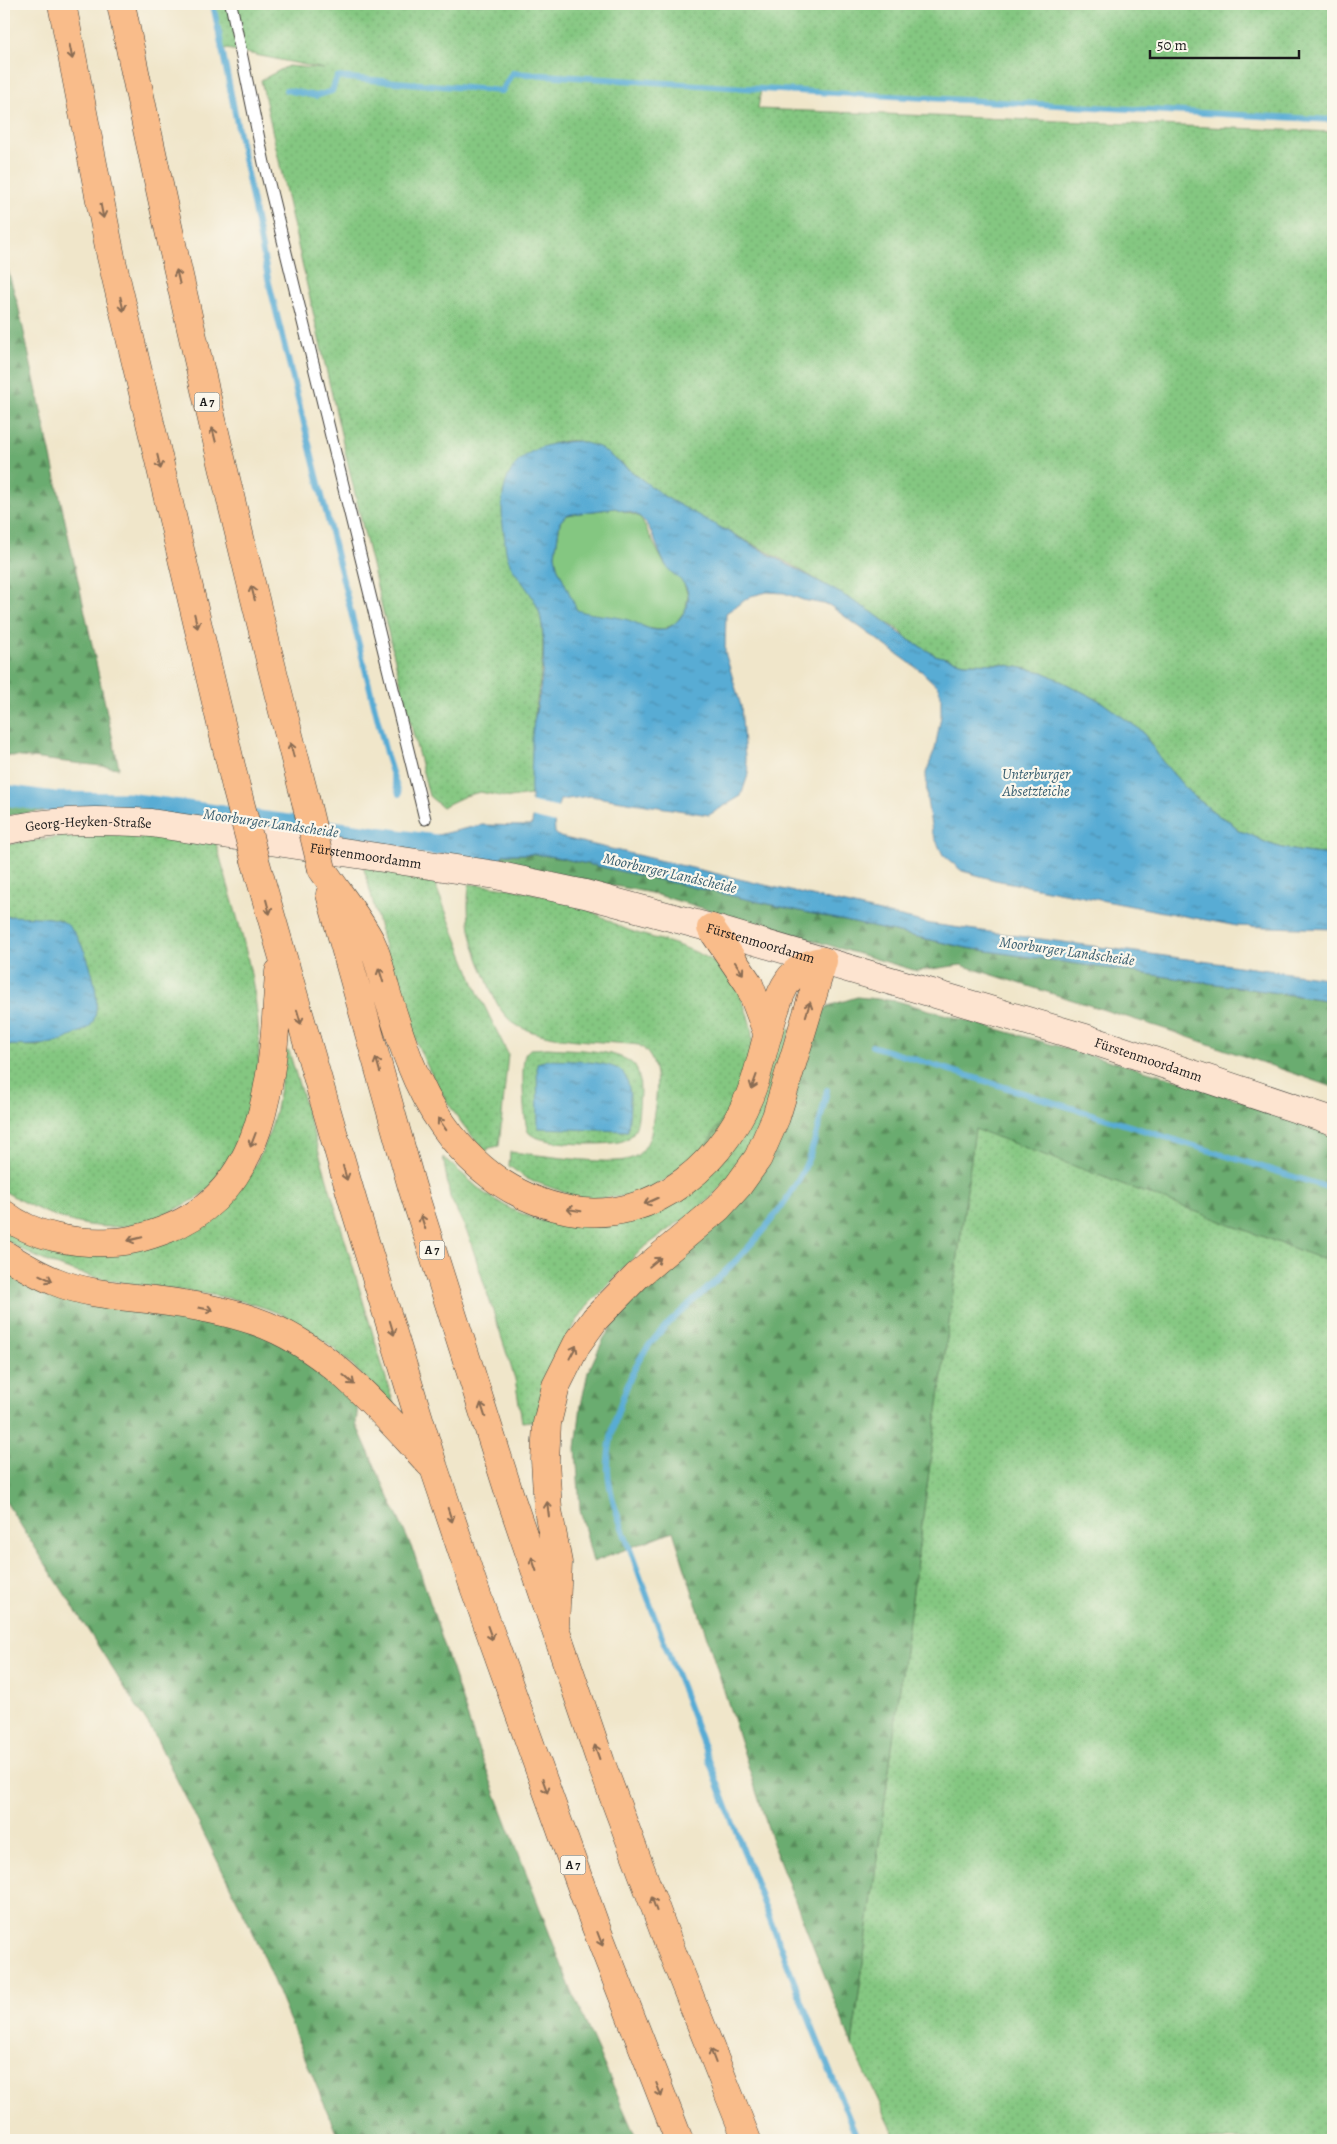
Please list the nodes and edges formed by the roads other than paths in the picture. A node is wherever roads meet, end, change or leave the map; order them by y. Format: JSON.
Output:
{"nodes":[{"id":1,"x":62,"y":4,"type":"edge"},
{"id":2,"x":121,"y":4,"type":"edge"},
{"id":3,"x":231,"y":4,"type":"edge"},
{"id":4,"x":424,"y":819,"type":"dead end"},
{"id":5,"x":173,"y":826,"type":"joint"},
{"id":6,"x":4,"y":832,"type":"edge"},
{"id":7,"x":322,"y":868,"type":"junction"},
{"id":8,"x":711,"y":928,"type":"junction"},
{"id":9,"x":280,"y":953,"type":"junction"},
{"id":10,"x":823,"y":961,"type":"junction"},
{"id":11,"x":768,"y":1036,"type":"junction"},
{"id":12,"x":1333,"y":1121,"type":"edge"},
{"id":13,"x":4,"y":1214,"type":"edge"},
{"id":14,"x":4,"y":1254,"type":"edge"},
{"id":15,"x":434,"y":1468,"type":"junction"},
{"id":16,"x":555,"y":1627,"type":"junction"},
{"id":17,"x":679,"y":2140,"type":"edge"},
{"id":18,"x":747,"y":2140,"type":"edge"}],
"edges":[{"from":1,"to":9,"type":"highway","number":"A 7","one_way":true,"bridge":true},
{"from":7,"to":2,"type":"highway","number":"A 7","one_way":true,"bridge":true},
{"from":3,"to":4,"type":"lane"},
{"from":5,"to":6,"type":"main road","name":"Georg-Heyken-Straße"},
{"from":5,"to":8,"type":"main road","name":"Fürstenmoordamm"},
{"from":11,"to":7,"type":"highway","one_way":true},
{"from":16,"to":7,"type":"highway","number":"A 7","one_way":true},
{"from":8,"to":10,"type":"main road","name":"Fürstenmoordamm"},
{"from":8,"to":11,"type":"highway","one_way":true},
{"from":9,"to":13,"type":"highway","one_way":true},
{"from":9,"to":15,"type":"highway","number":"A 7","one_way":true},
{"from":10,"to":11,"type":"highway"},
{"from":10,"to":12,"type":"main road","name":"Fürstenmoordamm"},
{"from":16,"to":10,"type":"highway","one_way":true},
{"from":14,"to":15,"type":"highway","one_way":true},
{"from":15,"to":17,"type":"highway","number":"A 7","one_way":true},
{"from":18,"to":16,"type":"highway","number":"A 7","one_way":true}]}
